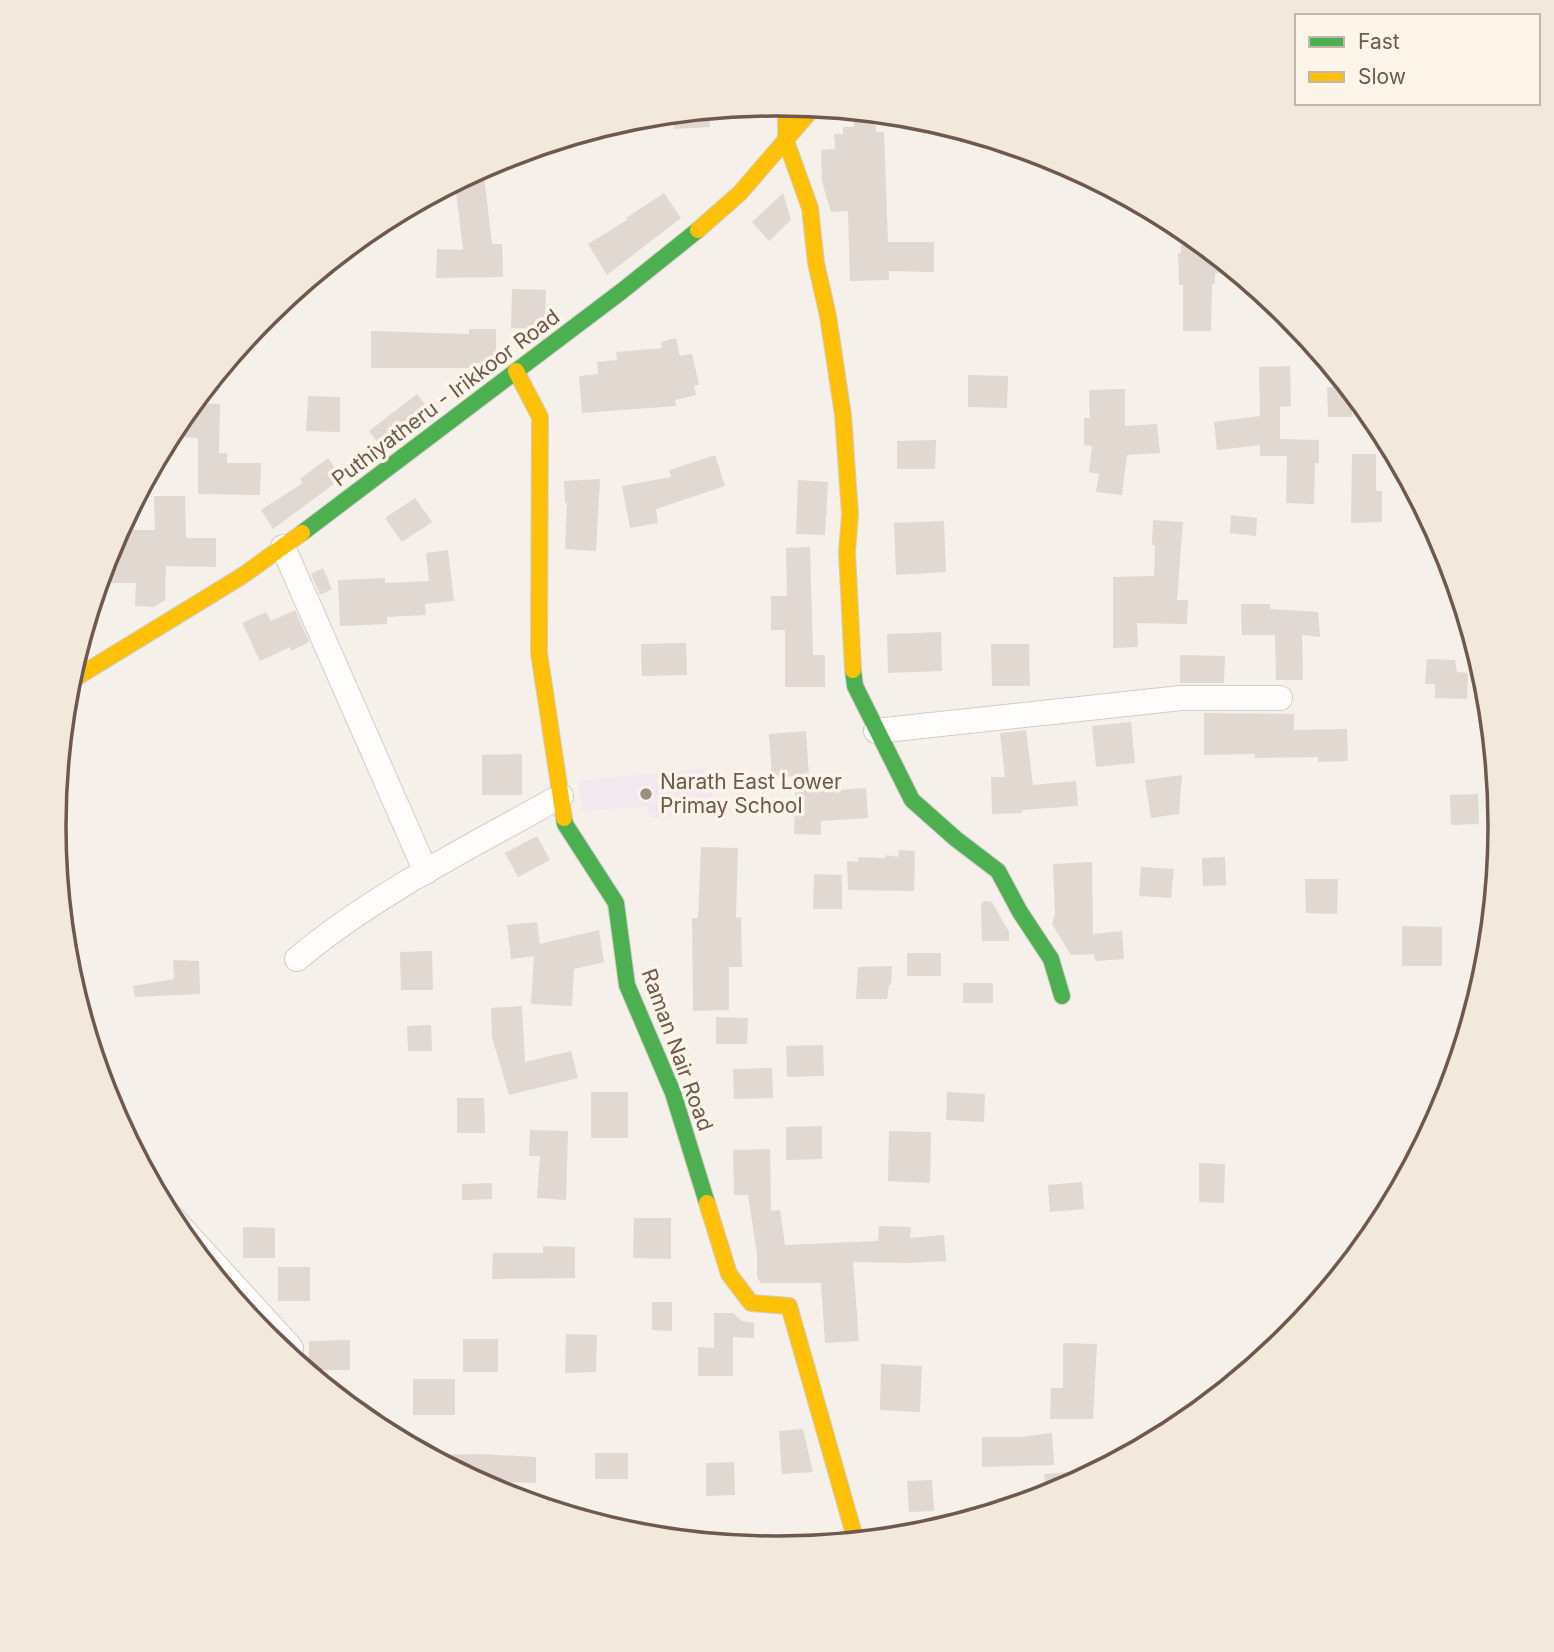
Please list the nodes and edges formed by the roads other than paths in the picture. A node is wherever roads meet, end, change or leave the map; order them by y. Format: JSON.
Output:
{"nodes":[{"id":1,"x":786,"y":116,"type":"edge"},
{"id":2,"x":806,"y":117,"type":"edge"},
{"id":3,"x":786,"y":141,"type":"junction"},
{"id":4,"x":516,"y":371,"type":"junction"},
{"id":5,"x":283,"y":547,"type":"junction"},
{"id":6,"x":83,"y":673,"type":"edge"},
{"id":7,"x":1280,"y":698,"type":"dead end"},
{"id":8,"x":876,"y":731,"type":"junction"},
{"id":9,"x":561,"y":796,"type":"junction"},
{"id":10,"x":426,"y":872,"type":"junction"},
{"id":11,"x":298,"y":959,"type":"dead end"},
{"id":12,"x":1062,"y":996,"type":"dead end"},
{"id":13,"x":853,"y":1532,"type":"edge"}],
"edges":[{"from":1,"to":3,"type":"street"},
{"from":2,"to":3,"type":"street","name":"Puthiyatheru - Irikkoor Road"},
{"from":3,"to":4,"type":"street","name":"Puthiyatheru - Irikkoor Road"},
{"from":3,"to":8,"type":"street"},
{"from":4,"to":5,"type":"street","name":"Puthiyatheru - Irikkoor Road"},
{"from":4,"to":9,"type":"street","name":"Raman Nair Road"},
{"from":5,"to":6,"type":"street","name":"Puthiyatheru - Irikkoor Road"},
{"from":5,"to":10,"type":"street"},
{"from":7,"to":8,"type":"street"},
{"from":8,"to":12,"type":"street"},
{"from":9,"to":10,"type":"street"},
{"from":9,"to":13,"type":"street","name":"Raman Nair Road"},
{"from":10,"to":11,"type":"street"}]}
